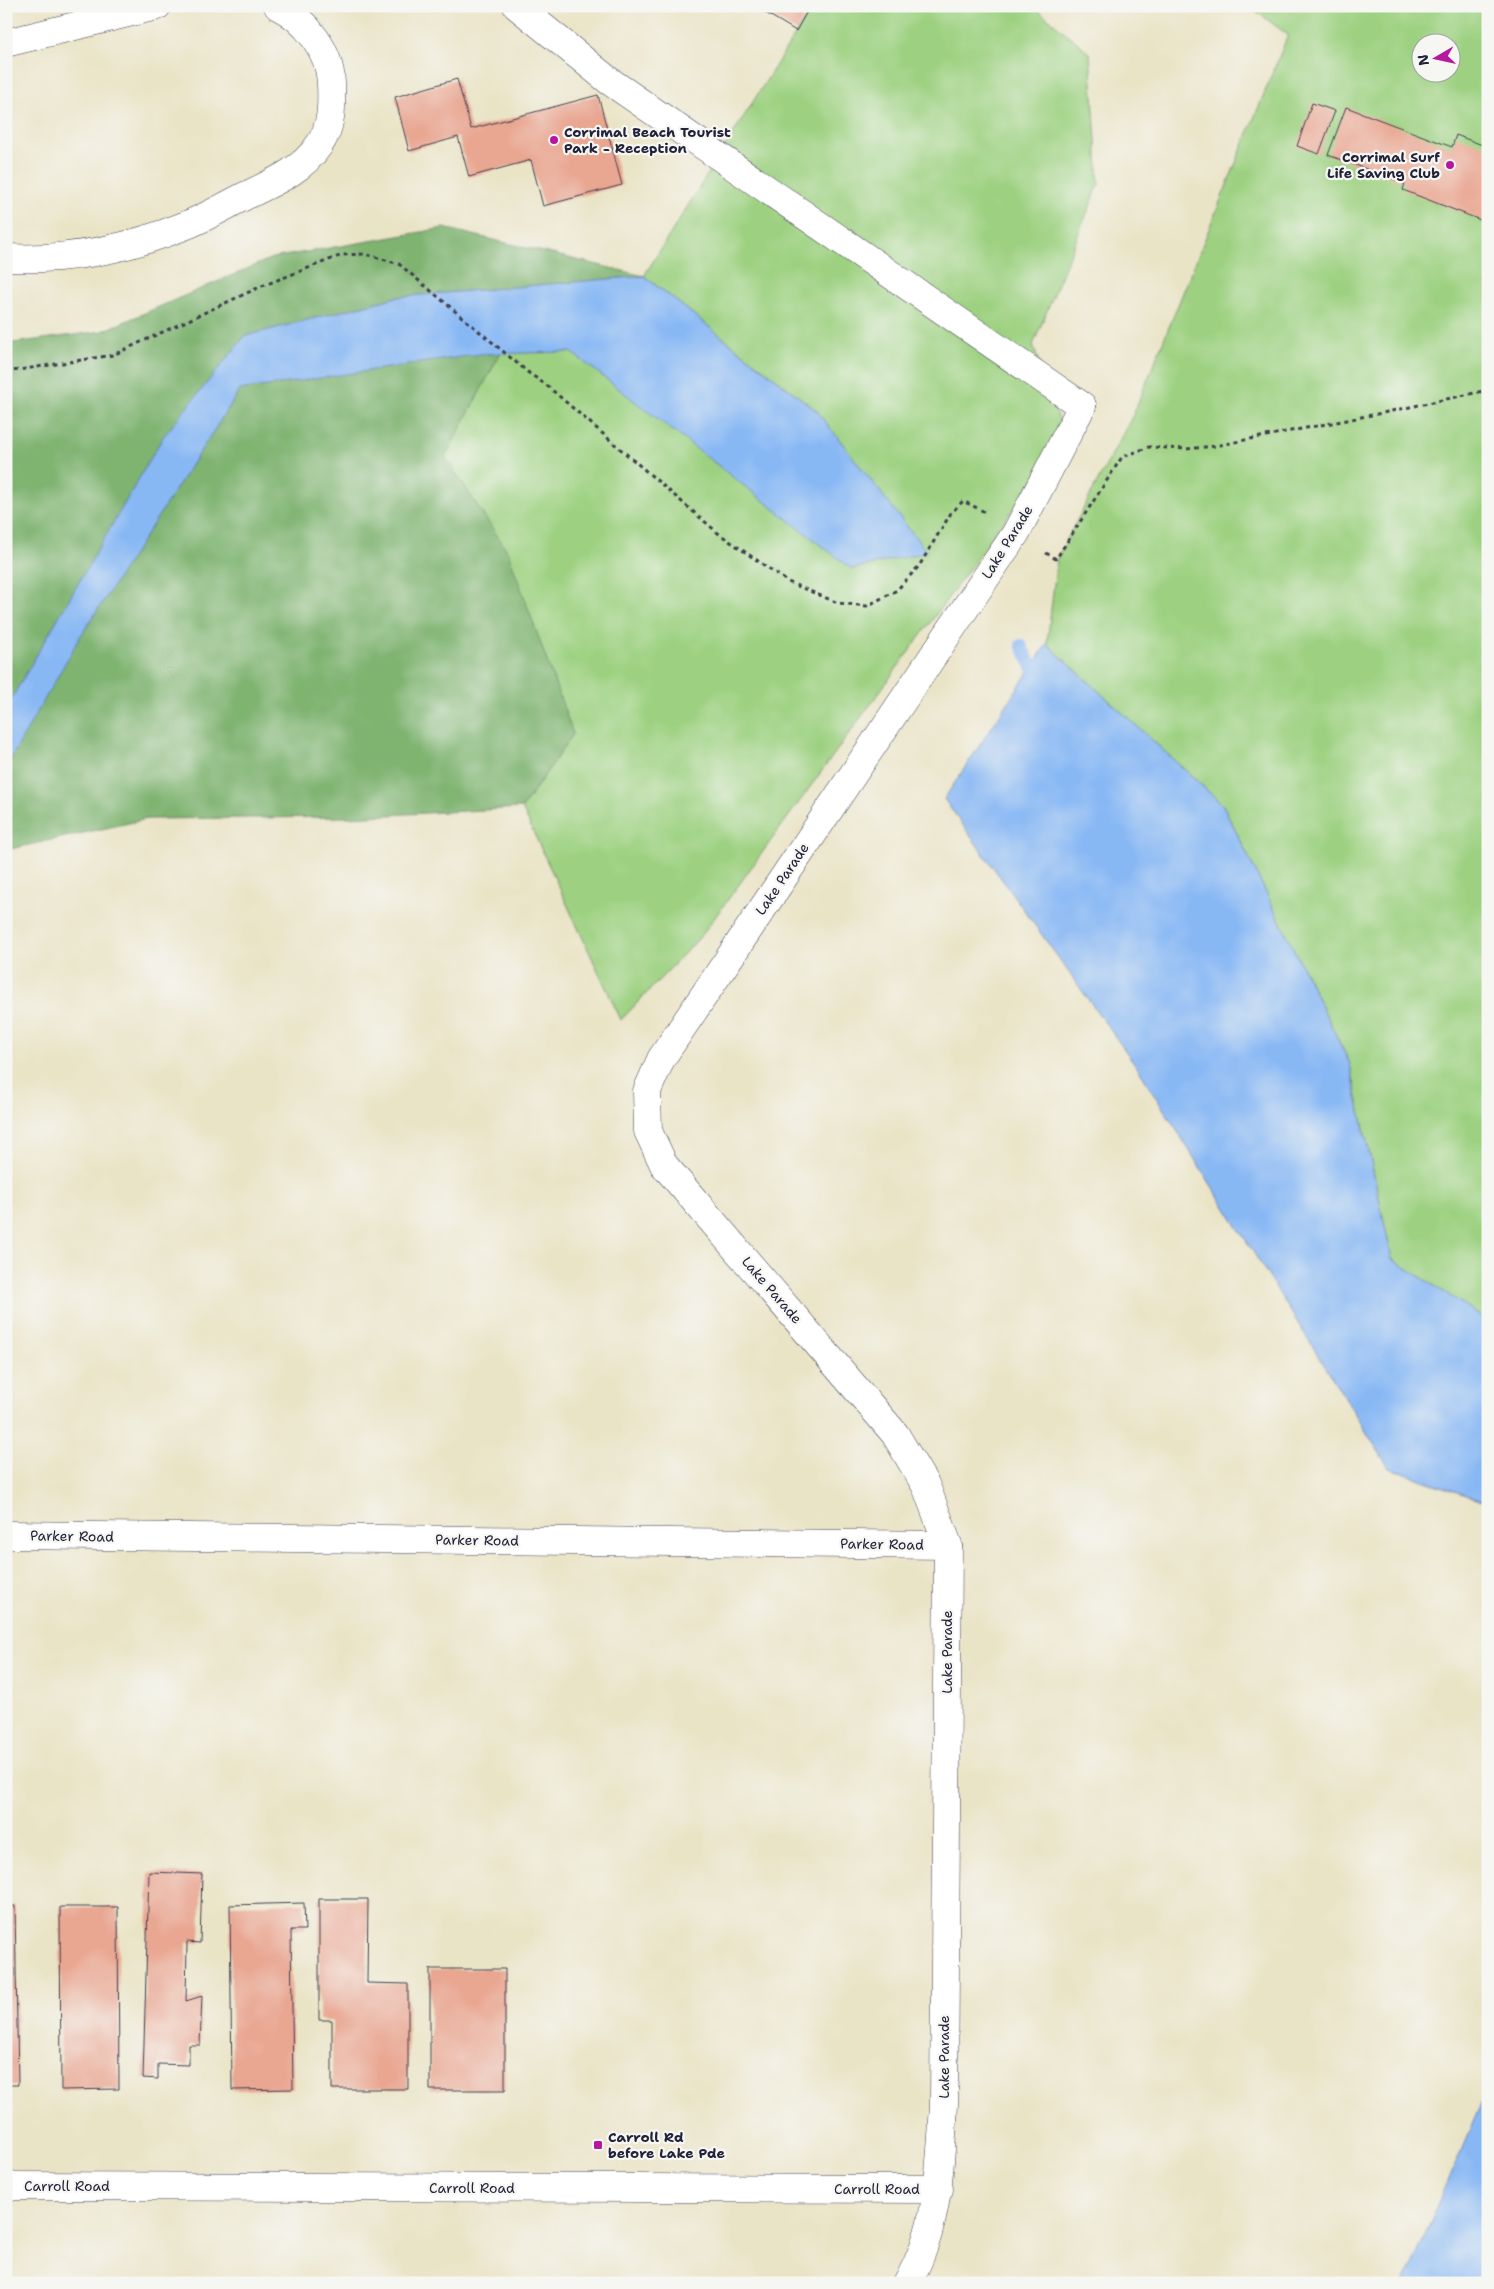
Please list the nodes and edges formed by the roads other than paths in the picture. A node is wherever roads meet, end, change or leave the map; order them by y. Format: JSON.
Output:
{"nodes":[{"id":1,"x":157,"y":6,"type":"edge"},
{"id":2,"x":278,"y":6,"type":"edge"},
{"id":3,"x":517,"y":6,"type":"edge"},
{"id":4,"x":6,"y":43,"type":"edge"},
{"id":5,"x":6,"y":258,"type":"edge"},
{"id":6,"x":6,"y":1535,"type":"edge"},
{"id":7,"x":948,"y":1545,"type":"junction"},
{"id":8,"x":6,"y":2186,"type":"edge"},
{"id":9,"x":939,"y":2190,"type":"junction"},
{"id":10,"x":907,"y":2283,"type":"edge"}],
"edges":[{"from":1,"to":4,"type":"main road"},
{"from":2,"to":5,"type":"main road"},
{"from":3,"to":7,"type":"main road","name":"Lake Parade"},
{"from":6,"to":7,"type":"main road","name":"Parker Road"},
{"from":7,"to":9,"type":"main road","name":"Lake Parade"},
{"from":8,"to":9,"type":"main road","name":"Carroll Road"},
{"from":9,"to":10,"type":"main road","name":"Lake Parade"}]}
